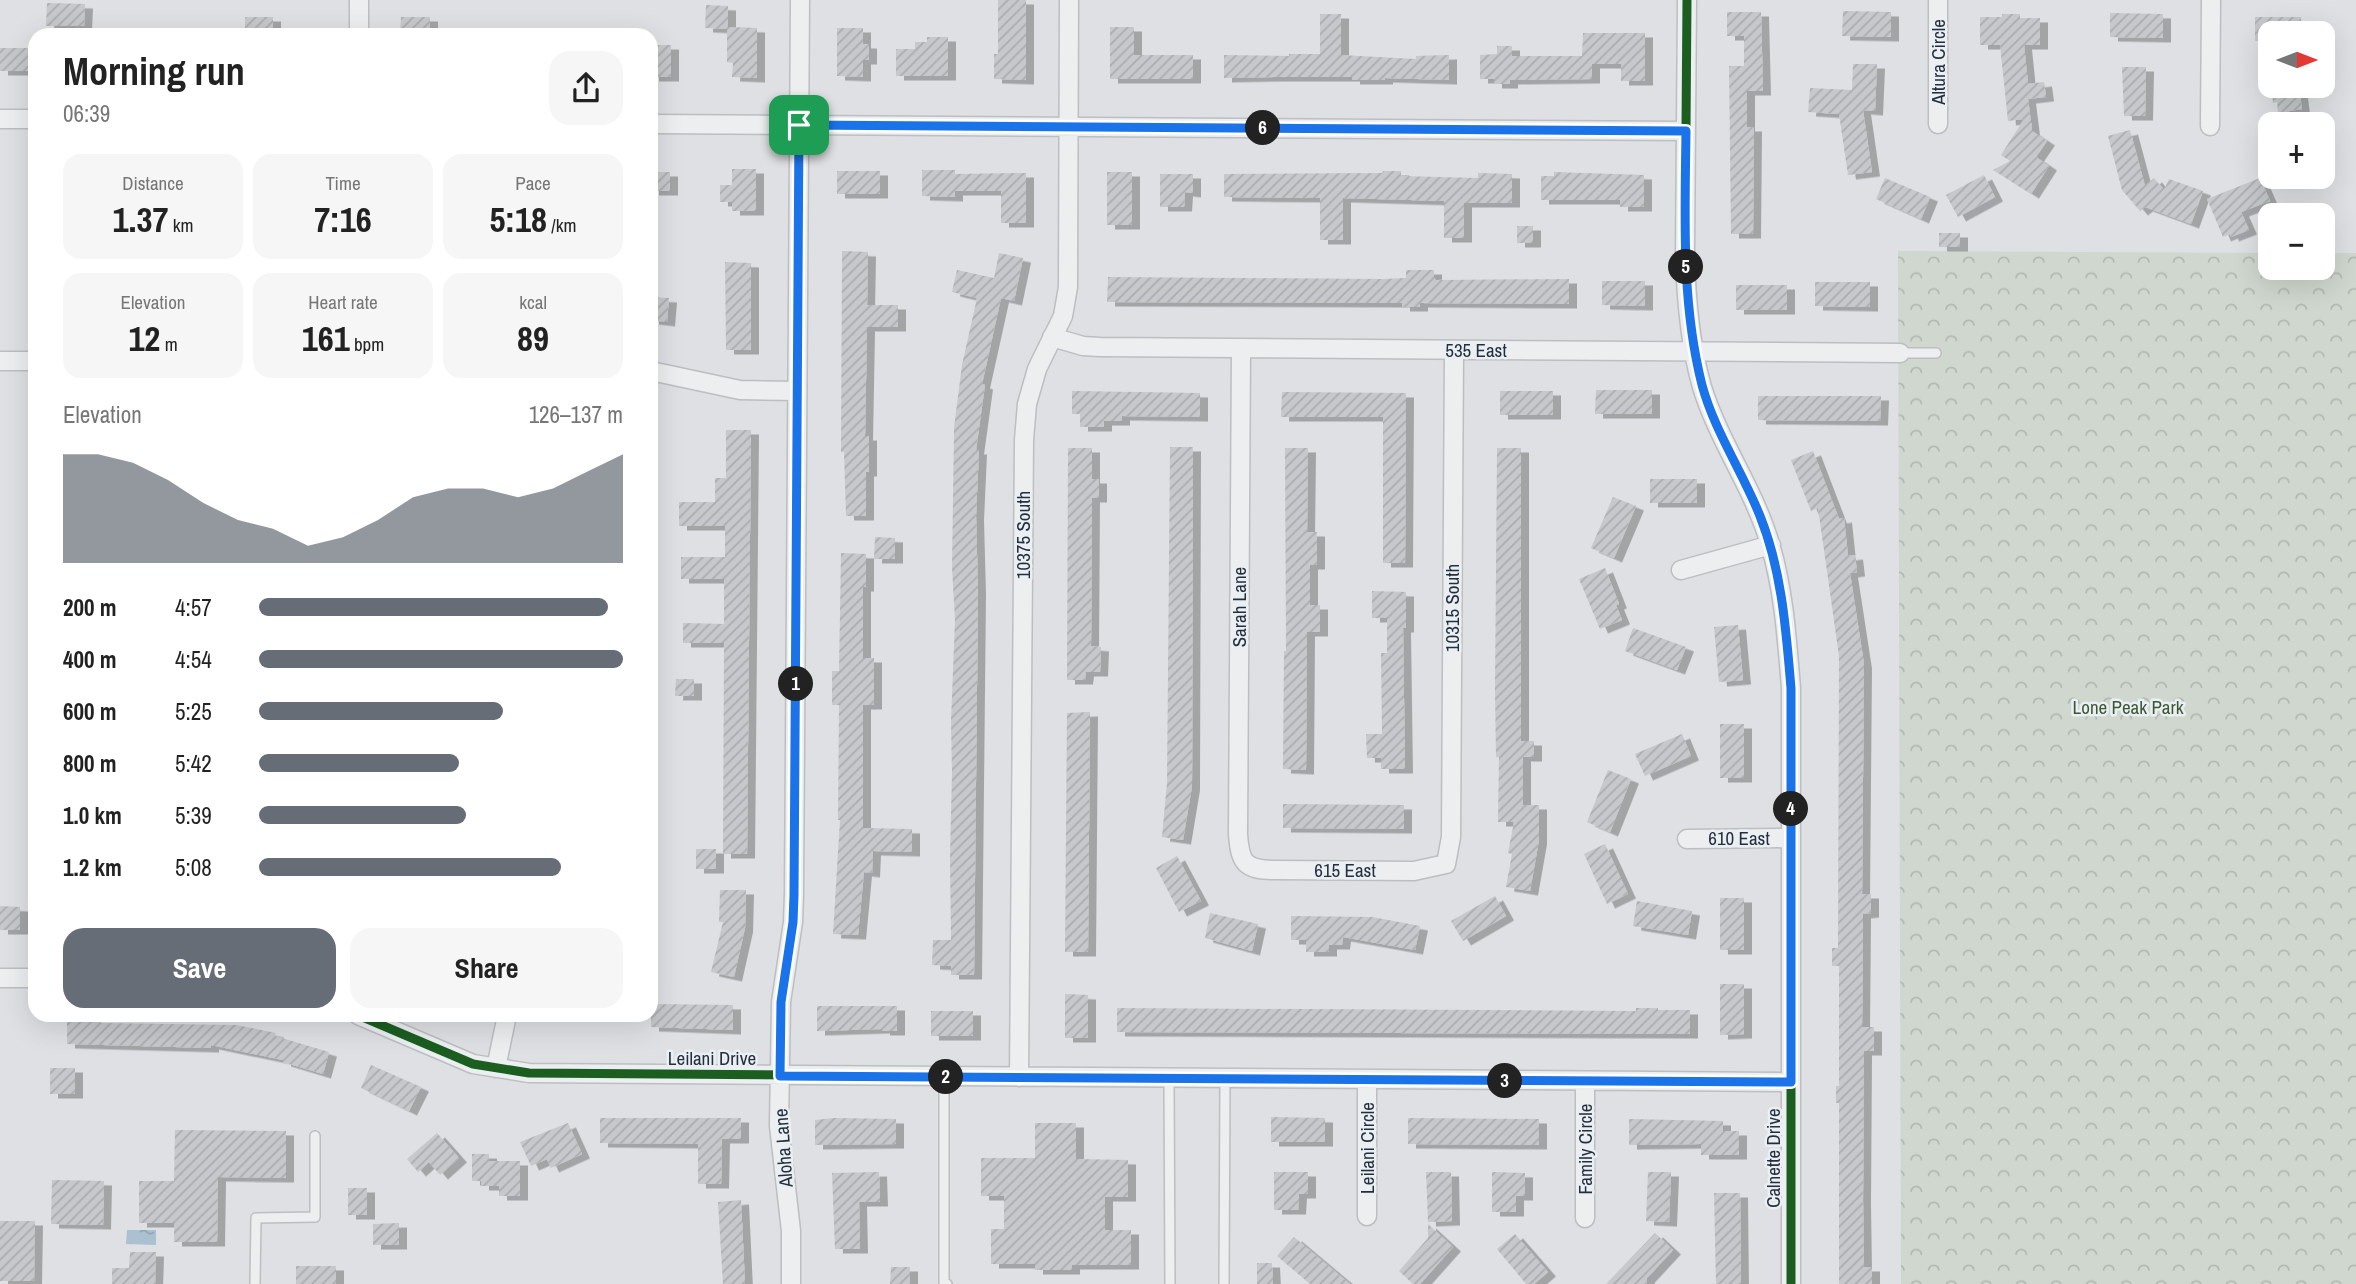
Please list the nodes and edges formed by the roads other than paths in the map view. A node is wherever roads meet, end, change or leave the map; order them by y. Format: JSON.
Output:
{"nodes":[{"id":1,"x":359,"y":0,"type":"edge"},
{"id":2,"x":1069,"y":0,"type":"edge"},
{"id":3,"x":1687,"y":0,"type":"edge"},
{"id":4,"x":1938,"y":0,"type":"edge"},
{"id":5,"x":2211,"y":0,"type":"edge"},
{"id":6,"x":800,"y":2,"type":"edge"},
{"id":7,"x":359,"y":28,"type":"edge"},
{"id":8,"x":0,"y":119,"type":"edge"},
{"id":9,"x":28,"y":119,"type":"edge"},
{"id":10,"x":658,"y":124,"type":"edge"},
{"id":11,"x":1938,"y":124,"type":"dead end"},
{"id":12,"x":799,"y":125,"type":"junction"},
{"id":13,"x":2210,"y":126,"type":"dead end"},
{"id":14,"x":1068,"y":127,"type":"junction"},
{"id":15,"x":1686,"y":131,"type":"junction"},
{"id":16,"x":1052,"y":337,"type":"junction"},
{"id":17,"x":1241,"y":349,"type":"junction"},
{"id":18,"x":1454,"y":350,"type":"junction"},
{"id":19,"x":1695,"y":352,"type":"junction"},
{"id":20,"x":1900,"y":353,"type":"joint"},
{"id":21,"x":1936,"y":353,"type":"dead end"},
{"id":22,"x":0,"y":361,"type":"edge"},
{"id":23,"x":28,"y":361,"type":"edge"},
{"id":24,"x":658,"y":372,"type":"edge"},
{"id":25,"x":797,"y":391,"type":"junction"},
{"id":26,"x":1771,"y":545,"type":"junction"},
{"id":27,"x":1681,"y":570,"type":"dead end"},
{"id":28,"x":1791,"y":838,"type":"junction"},
{"id":29,"x":1687,"y":839,"type":"dead end"},
{"id":30,"x":1245,"y":864,"type":"joint"},
{"id":31,"x":1446,"y":864,"type":"joint"},
{"id":32,"x":0,"y":978,"type":"edge"},
{"id":33,"x":28,"y":978,"type":"edge"},
{"id":34,"x":374,"y":1022,"type":"edge"},
{"id":35,"x":506,"y":1022,"type":"edge"},
{"id":36,"x":496,"y":1068,"type":"junction"},
{"id":37,"x":780,"y":1076,"type":"junction"},
{"id":38,"x":944,"y":1077,"type":"junction"},
{"id":39,"x":1019,"y":1077,"type":"junction"},
{"id":40,"x":1169,"y":1078,"type":"junction"},
{"id":41,"x":1225,"y":1079,"type":"junction"},
{"id":42,"x":1367,"y":1080,"type":"junction"},
{"id":43,"x":1585,"y":1081,"type":"junction"},
{"id":44,"x":1791,"y":1082,"type":"junction"},
{"id":45,"x":315,"y":1136,"type":"dead end"},
{"id":46,"x":1367,"y":1216,"type":"dead end"},
{"id":47,"x":1585,"y":1218,"type":"dead end"},
{"id":48,"x":256,"y":1284,"type":"edge"},
{"id":49,"x":791,"y":1284,"type":"edge"},
{"id":50,"x":947,"y":1284,"type":"edge"},
{"id":51,"x":1170,"y":1284,"type":"edge"},
{"id":52,"x":1224,"y":1284,"type":"edge"},
{"id":53,"x":1791,"y":1284,"type":"edge"}],
"edges":[{"from":1,"to":7,"type":"street"},
{"from":2,"to":14,"type":"street","name":"10375 South"},
{"from":3,"to":15,"type":"street","name":"Calnette Drive"},
{"from":4,"to":11,"type":"street","name":"Altura Circle"},
{"from":5,"to":13,"type":"street"},
{"from":6,"to":12,"type":"street","name":"Aloha Lane"},
{"from":8,"to":9,"type":"street"},
{"from":10,"to":12,"type":"street"},
{"from":12,"to":14,"type":"street"},
{"from":12,"to":25,"type":"street","name":"Aloha Lane"},
{"from":14,"to":15,"type":"street"},
{"from":14,"to":16,"type":"street","name":"10375 South"},
{"from":15,"to":19,"type":"street","name":"Calnette Drive"},
{"from":16,"to":17,"type":"street","name":"535 East"},
{"from":16,"to":39,"type":"street","name":"10375 South"},
{"from":17,"to":18,"type":"street","name":"535 East"},
{"from":17,"to":30,"type":"street","name":"Sarah Lane"},
{"from":18,"to":19,"type":"street","name":"535 East"},
{"from":18,"to":31,"type":"street","name":"10315 South"},
{"from":19,"to":20,"type":"street","name":"535 East"},
{"from":19,"to":26,"type":"street","name":"Calnette Drive"},
{"from":20,"to":21,"type":"lane"},
{"from":22,"to":23,"type":"street"},
{"from":24,"to":25,"type":"street"},
{"from":25,"to":37,"type":"street","name":"Aloha Lane"},
{"from":26,"to":27,"type":"street"},
{"from":26,"to":28,"type":"street","name":"Calnette Drive"},
{"from":28,"to":29,"type":"street","name":"610 East"},
{"from":28,"to":44,"type":"street","name":"Calnette Drive"},
{"from":30,"to":31,"type":"street","name":"615 East"},
{"from":32,"to":33,"type":"street"},
{"from":34,"to":36,"type":"street","name":"Leilani Drive"},
{"from":35,"to":36,"type":"street"},
{"from":36,"to":37,"type":"street","name":"Leilani Drive"},
{"from":37,"to":38,"type":"street","name":"Leilani Drive"},
{"from":37,"to":49,"type":"street","name":"Aloha Lane"},
{"from":38,"to":39,"type":"street","name":"Leilani Drive"},
{"from":38,"to":50,"type":"lane"},
{"from":39,"to":40,"type":"street","name":"Leilani Drive"},
{"from":40,"to":41,"type":"street","name":"Leilani Drive"},
{"from":40,"to":51,"type":"lane"},
{"from":41,"to":42,"type":"street","name":"Leilani Drive"},
{"from":41,"to":52,"type":"lane"},
{"from":42,"to":43,"type":"street","name":"Leilani Drive"},
{"from":42,"to":46,"type":"street","name":"Leilani Circle"},
{"from":43,"to":44,"type":"street","name":"Leilani Drive"},
{"from":43,"to":47,"type":"street","name":"Family Circle"},
{"from":44,"to":53,"type":"street","name":"Calnette Drive"},
{"from":45,"to":48,"type":"lane"}]}
